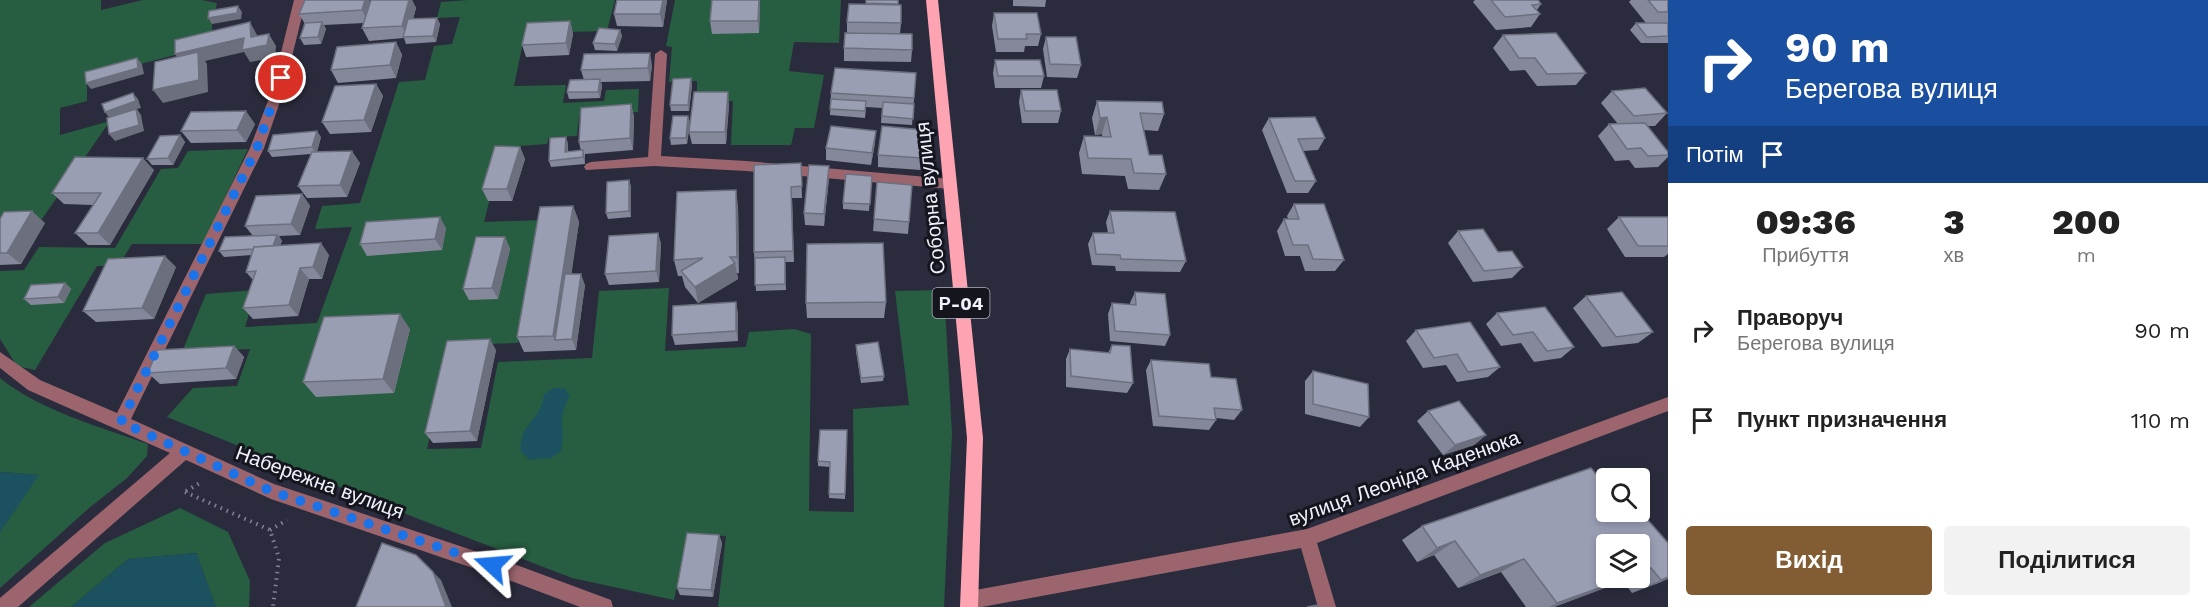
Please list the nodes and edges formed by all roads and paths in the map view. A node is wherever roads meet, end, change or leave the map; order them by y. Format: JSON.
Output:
{"nodes":[{"id":1,"x":300,"y":0,"type":"edge"},
{"id":2,"x":932,"y":0,"type":"edge"},
{"id":3,"x":661,"y":54,"type":"dead end"},
{"id":4,"x":654,"y":161,"type":"junction"},
{"id":5,"x":591,"y":167,"type":"dead end"},
{"id":6,"x":950,"y":184,"type":"junction"},
{"id":7,"x":0,"y":359,"type":"edge"},
{"id":8,"x":1668,"y":404,"type":"edge"},
{"id":9,"x":121,"y":422,"type":"junction"},
{"id":10,"x":184,"y":451,"type":"junction"},
{"id":11,"x":185,"y":492,"type":"dead end"},
{"id":12,"x":1307,"y":538,"type":"junction"},
{"id":13,"x":970,"y":603,"type":"edge"},
{"id":14,"x":4,"y":607,"type":"edge"},
{"id":15,"x":273,"y":607,"type":"edge"},
{"id":16,"x":604,"y":607,"type":"edge"},
{"id":17,"x":1328,"y":607,"type":"edge"}],
"edges":[{"from":1,"to":9,"type":"street"},
{"from":2,"to":6,"type":"main road","name":"Соборна вулиця","number":"Р-04"},
{"from":3,"to":4,"type":"street"},
{"from":4,"to":5,"type":"street"},
{"from":4,"to":6,"type":"street"},
{"from":6,"to":13,"type":"main road","name":"Соборна вулиця","number":"Р-04"},
{"from":7,"to":9,"type":"street","name":"Набережна вулиця"},
{"from":8,"to":12,"type":"street","name":"вулиця Леоніда Каденюка"},
{"from":9,"to":10,"type":"street","name":"Набережна вулиця"},
{"from":10,"to":14,"type":"street"},
{"from":10,"to":16,"type":"street","name":"Набережна вулиця"},
{"from":11,"to":15,"type":"path"},
{"from":12,"to":13,"type":"street","name":"вулиця Леоніда Каденюка"},
{"from":12,"to":17,"type":"street"}]}
